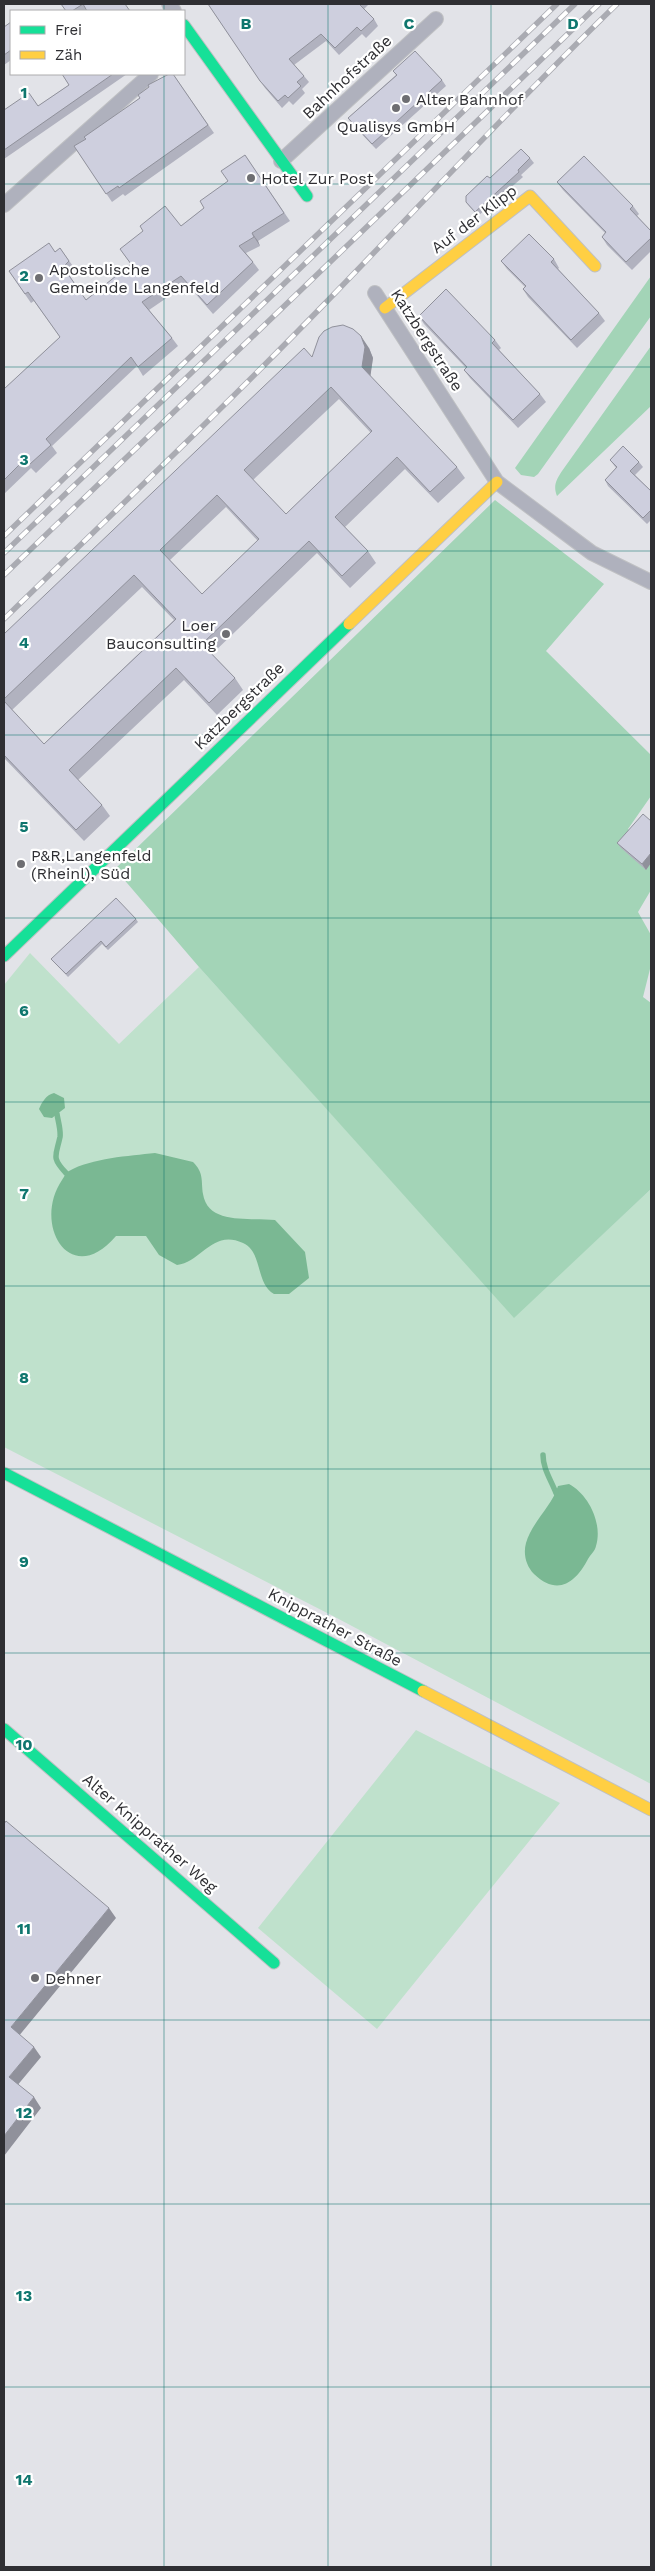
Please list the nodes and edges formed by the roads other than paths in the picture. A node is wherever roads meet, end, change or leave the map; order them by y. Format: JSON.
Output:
{"nodes":[{"id":1,"x":436,"y":19,"type":"dead end"},
{"id":2,"x":188,"y":40,"type":"edge"},
{"id":3,"x":150,"y":75,"type":"edge"},
{"id":4,"x":281,"y":161,"type":"junction"},
{"id":5,"x":307,"y":196,"type":"dead end"},
{"id":6,"x":4,"y":206,"type":"edge"},
{"id":7,"x":595,"y":266,"type":"dead end"},
{"id":8,"x":375,"y":293,"type":"dead end"},
{"id":9,"x":385,"y":308,"type":"junction"},
{"id":10,"x":497,"y":482,"type":"junction"},
{"id":11,"x":651,"y":582,"type":"edge"},
{"id":12,"x":4,"y":956,"type":"edge"},
{"id":13,"x":4,"y":1473,"type":"edge"},
{"id":14,"x":4,"y":1729,"type":"edge"},
{"id":15,"x":651,"y":1810,"type":"edge"},
{"id":16,"x":274,"y":1963,"type":"dead end"}],
"edges":[{"from":1,"to":4,"type":"street","name":"Bahnhofstraße"},
{"from":2,"to":4,"type":"street"},
{"from":3,"to":6,"type":"street"},
{"from":4,"to":5,"type":"street"},
{"from":7,"to":9,"type":"street","name":"Auf der Klipp"},
{"from":8,"to":9,"type":"street","name":"Katzbergstraße"},
{"from":9,"to":10,"type":"street","name":"Katzbergstraße"},
{"from":10,"to":11,"type":"street","name":"Katzbergstraße"},
{"from":10,"to":12,"type":"street","name":"Katzbergstraße"},
{"from":13,"to":15,"type":"street","name":"Knipprather Straße"},
{"from":14,"to":16,"type":"street","name":"Alter Knipprather Weg"}]}
